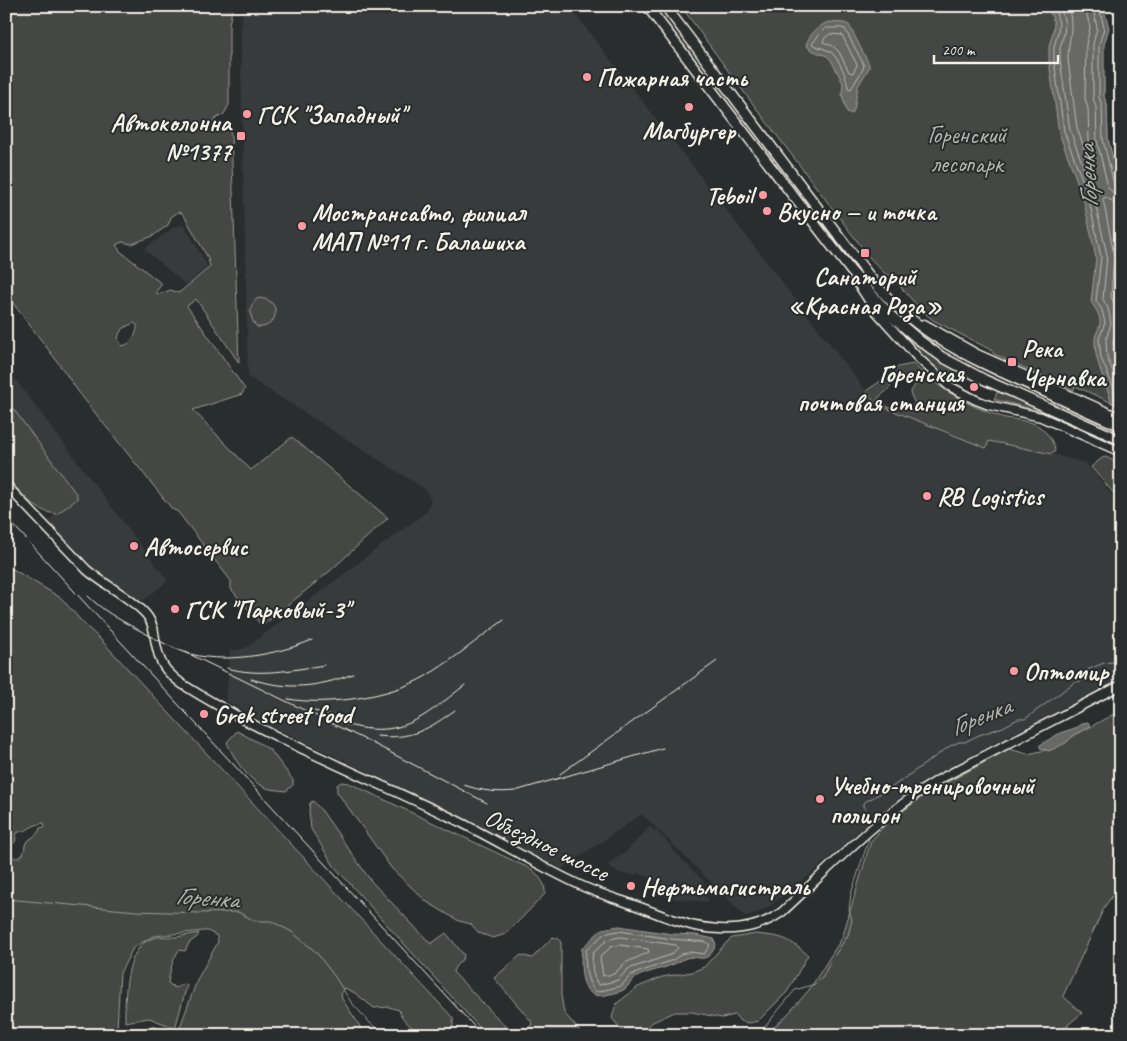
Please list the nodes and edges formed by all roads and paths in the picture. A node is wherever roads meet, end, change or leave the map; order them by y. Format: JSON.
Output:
{"nodes":[{"id":1,"x":647,"y":6,"type":"edge"},
{"id":2,"x":665,"y":6,"type":"edge"},
{"id":3,"x":851,"y":271,"type":"junction"},
{"id":4,"x":1120,"y":423,"type":"edge"},
{"id":5,"x":1118,"y":439,"type":"edge"},
{"id":6,"x":1119,"y":450,"type":"edge"},
{"id":7,"x":6,"y":485,"type":"edge"},
{"id":8,"x":1121,"y":685,"type":"edge"}],
"edges":[{"from":1,"to":3,"type":"highway"},
{"from":2,"to":4,"type":"highway"},
{"from":3,"to":5,"type":"highway"},
{"from":3,"to":6,"type":"main road"},
{"from":7,"to":8,"type":"main road","name":"Объездное шоссе"}]}
